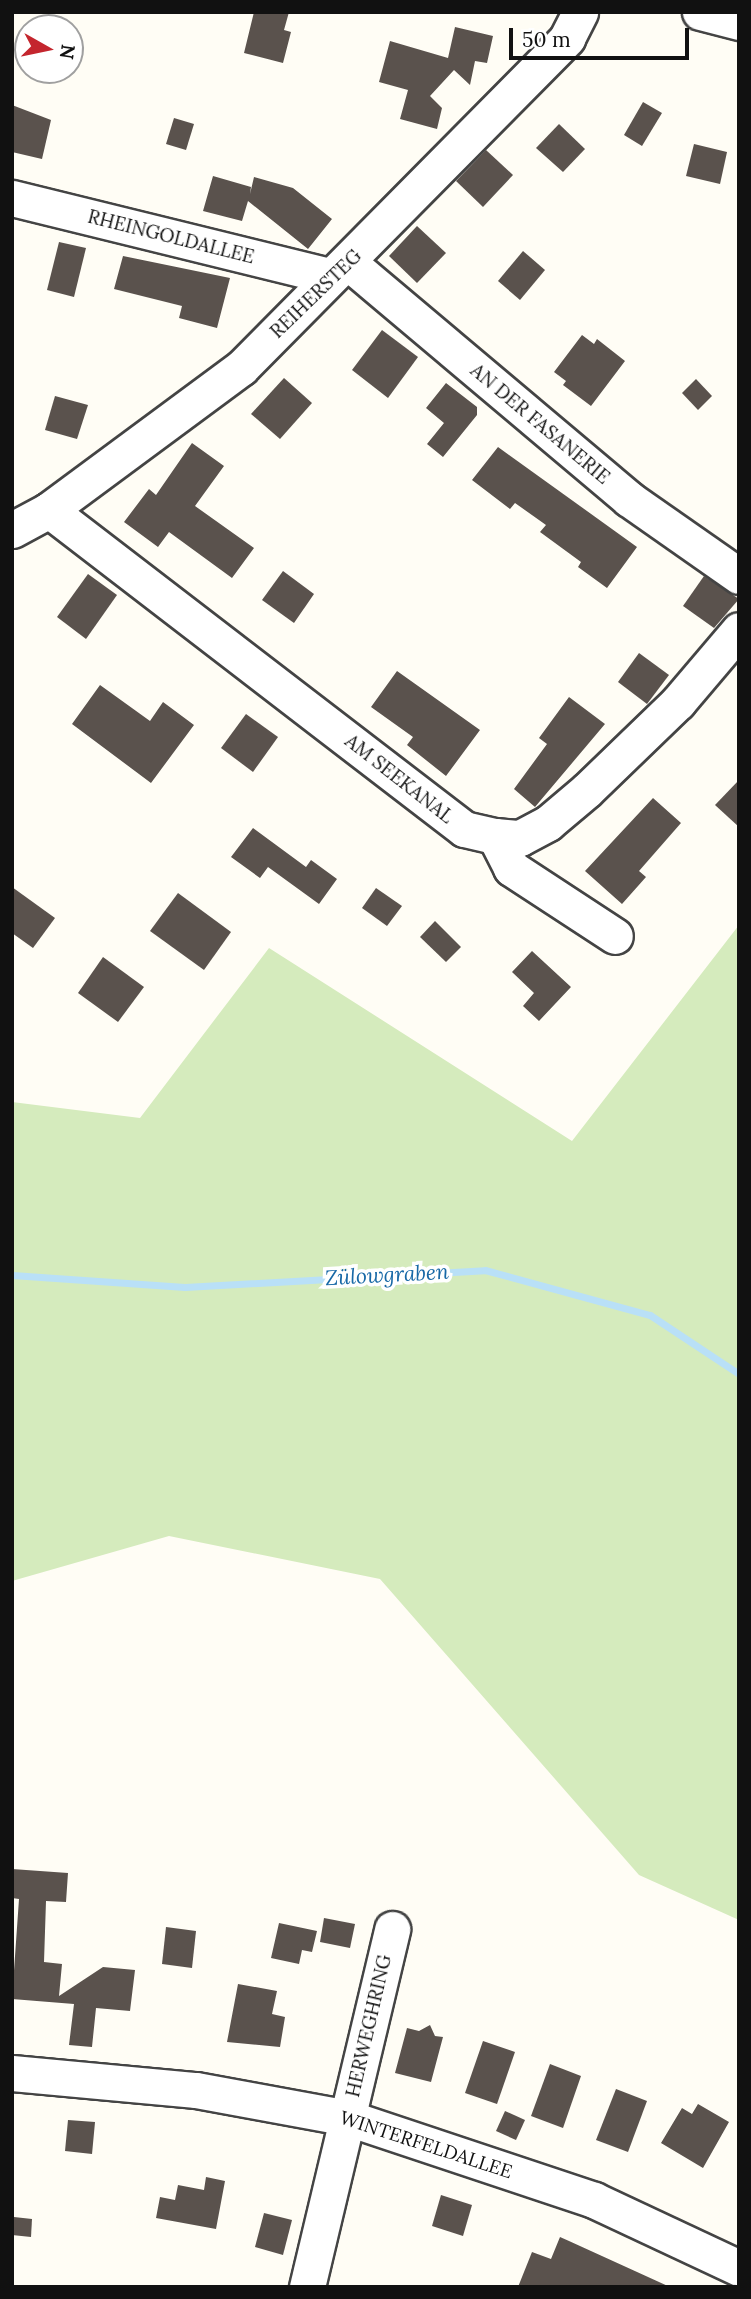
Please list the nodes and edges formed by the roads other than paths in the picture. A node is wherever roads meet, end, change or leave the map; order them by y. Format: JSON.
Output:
{"nodes":[{"id":1,"x":580,"y":12,"type":"edge"},
{"id":2,"x":700,"y":12,"type":"edge"},
{"id":3,"x":739,"y":22,"type":"edge"},
{"id":4,"x":12,"y":198,"type":"edge"},
{"id":5,"x":340,"y":270,"type":"junction"},
{"id":6,"x":49,"y":510,"type":"junction"},
{"id":7,"x":13,"y":529,"type":"edge"},
{"id":8,"x":739,"y":576,"type":"edge"},
{"id":9,"x":739,"y":630,"type":"edge"},
{"id":10,"x":495,"y":836,"type":"junction"},
{"id":11,"x":615,"y":936,"type":"dead end"},
{"id":12,"x":392,"y":1929,"type":"dead end"},
{"id":13,"x":12,"y":2073,"type":"edge"},
{"id":14,"x":348,"y":2118,"type":"junction"},
{"id":15,"x":739,"y":2268,"type":"edge"},
{"id":16,"x":307,"y":2287,"type":"edge"}],
"edges":[{"from":1,"to":5,"type":"street","name":"REIHERSTEG"},
{"from":2,"to":3,"type":"street"},
{"from":4,"to":5,"type":"street","name":"RHEINGOLDALLEE"},
{"from":5,"to":6,"type":"street","name":"REIHERSTEG"},
{"from":5,"to":8,"type":"street","name":"AN DER FASANERIE"},
{"from":6,"to":7,"type":"street","name":"REIHERSTEG"},
{"from":6,"to":10,"type":"street","name":"AM SEEKANAL"},
{"from":9,"to":10,"type":"street","name":"AM SEEKANAL"},
{"from":10,"to":11,"type":"street"},
{"from":12,"to":14,"type":"street","name":"HERWEGHRING"},
{"from":13,"to":14,"type":"street","name":"WINTERFELDALLEE"},
{"from":14,"to":15,"type":"street","name":"WINTERFELDALLEE"},
{"from":14,"to":16,"type":"street","name":"HERWEGHRING"}]}
